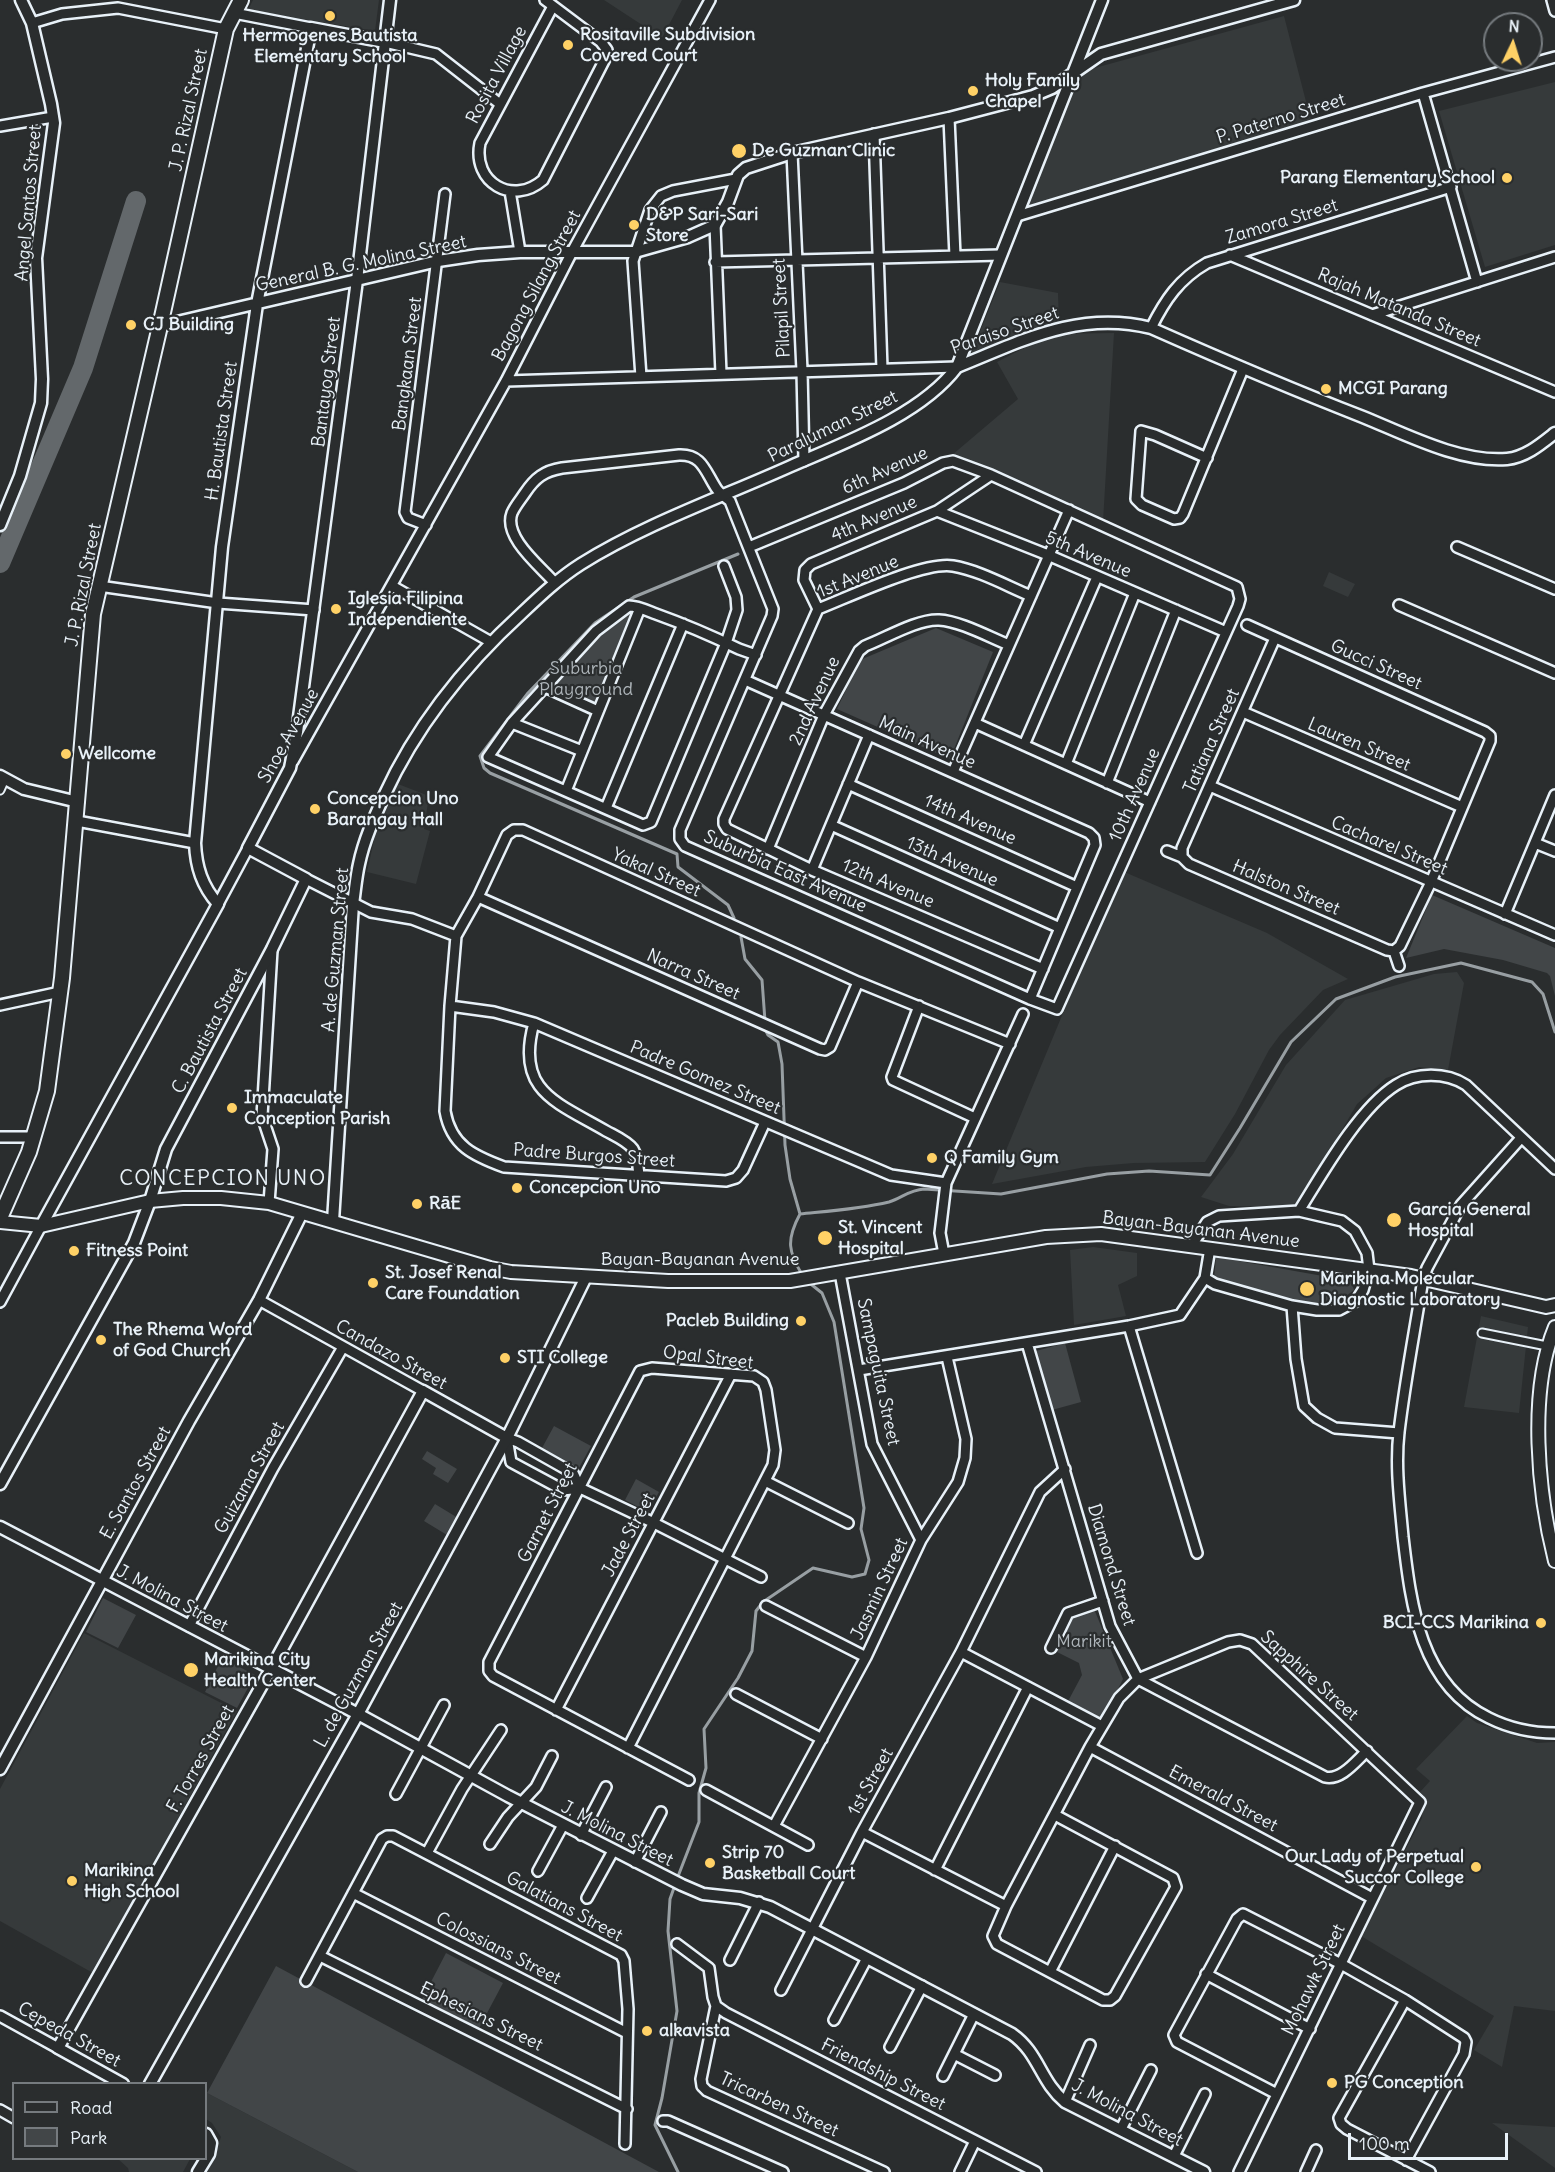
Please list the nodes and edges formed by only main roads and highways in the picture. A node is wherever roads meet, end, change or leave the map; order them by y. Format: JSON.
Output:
{"nodes":[{"id":1,"x":241,"y":0,"type":"edge"},
{"id":2,"x":0,"y":1220,"type":"edge"},
{"id":3,"x":1551,"y":1306,"type":"edge"},
{"id":4,"x":1555,"y":1320,"type":"edge"},
{"id":5,"x":1555,"y":1327,"type":"edge"},
{"id":6,"x":1555,"y":1561,"type":"edge"}],
"edges":[{"from":1,"to":2,"type":"main road","name":"J. P. Rizal Street"},
{"from":2,"to":3,"type":"main road","name":"Bayan-Bayanan Avenue"},
{"from":3,"to":4,"type":"main road","name":"Bayan-Bayanan Avenue"},
{"from":5,"to":6,"type":"main road"}]}
